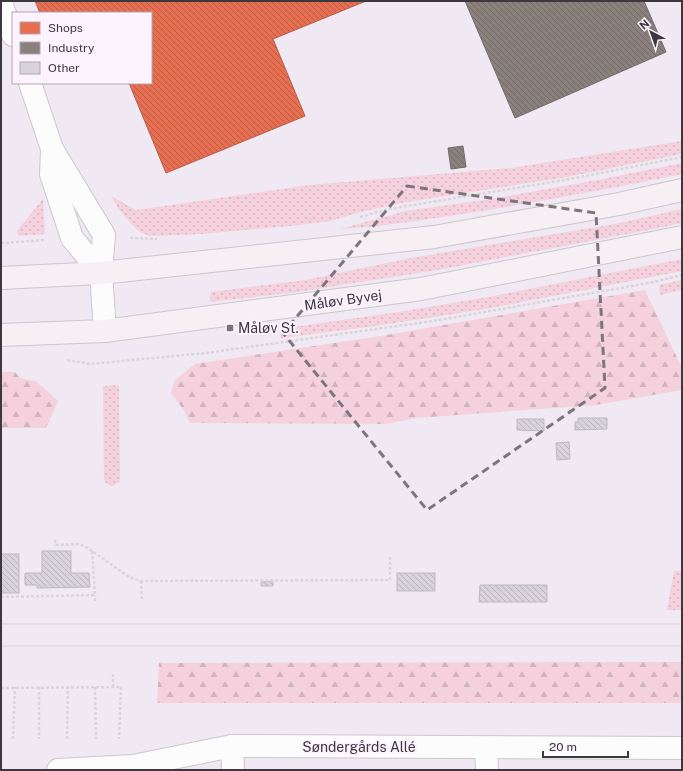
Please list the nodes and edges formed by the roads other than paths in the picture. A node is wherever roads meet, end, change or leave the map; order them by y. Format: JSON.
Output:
{"nodes":[{"id":1,"x":1,"y":3,"type":"edge"},
{"id":2,"x":12,"y":32,"type":"edge"},
{"id":3,"x":30,"y":84,"type":"edge"},
{"id":4,"x":52,"y":149,"type":"junction"},
{"id":5,"x":682,"y":190,"type":"edge"},
{"id":6,"x":682,"y":237,"type":"edge"},
{"id":7,"x":101,"y":273,"type":"junction"},
{"id":8,"x":1,"y":278,"type":"edge"},
{"id":9,"x":105,"y":331,"type":"junction"},
{"id":10,"x":1,"y":335,"type":"edge"},
{"id":11,"x":232,"y":746,"type":"junction"},
{"id":12,"x":486,"y":748,"type":"junction"},
{"id":13,"x":682,"y":748,"type":"edge"},
{"id":14,"x":58,"y":770,"type":"edge"},
{"id":15,"x":233,"y":770,"type":"edge"},
{"id":16,"x":486,"y":770,"type":"edge"}],
"edges":[{"from":1,"to":2,"type":"street"},
{"from":3,"to":4,"type":"street"},
{"from":4,"to":7,"type":"street"},
{"from":4,"to":7,"type":"street"},
{"from":5,"to":7,"type":"main road"},
{"from":6,"to":9,"type":"main road","name":"Måløv Byvej"},
{"from":7,"to":8,"type":"main road"},
{"from":7,"to":9,"type":"street"},
{"from":9,"to":10,"type":"main road","name":"Måløv Byvej"},
{"from":11,"to":12,"type":"street","name":"Søndergårds Allé"},
{"from":11,"to":14,"type":"street","name":"Søndergårds Allé"},
{"from":11,"to":15,"type":"street"},
{"from":12,"to":13,"type":"street","name":"Søndergårds Allé"},
{"from":12,"to":16,"type":"street"}]}
